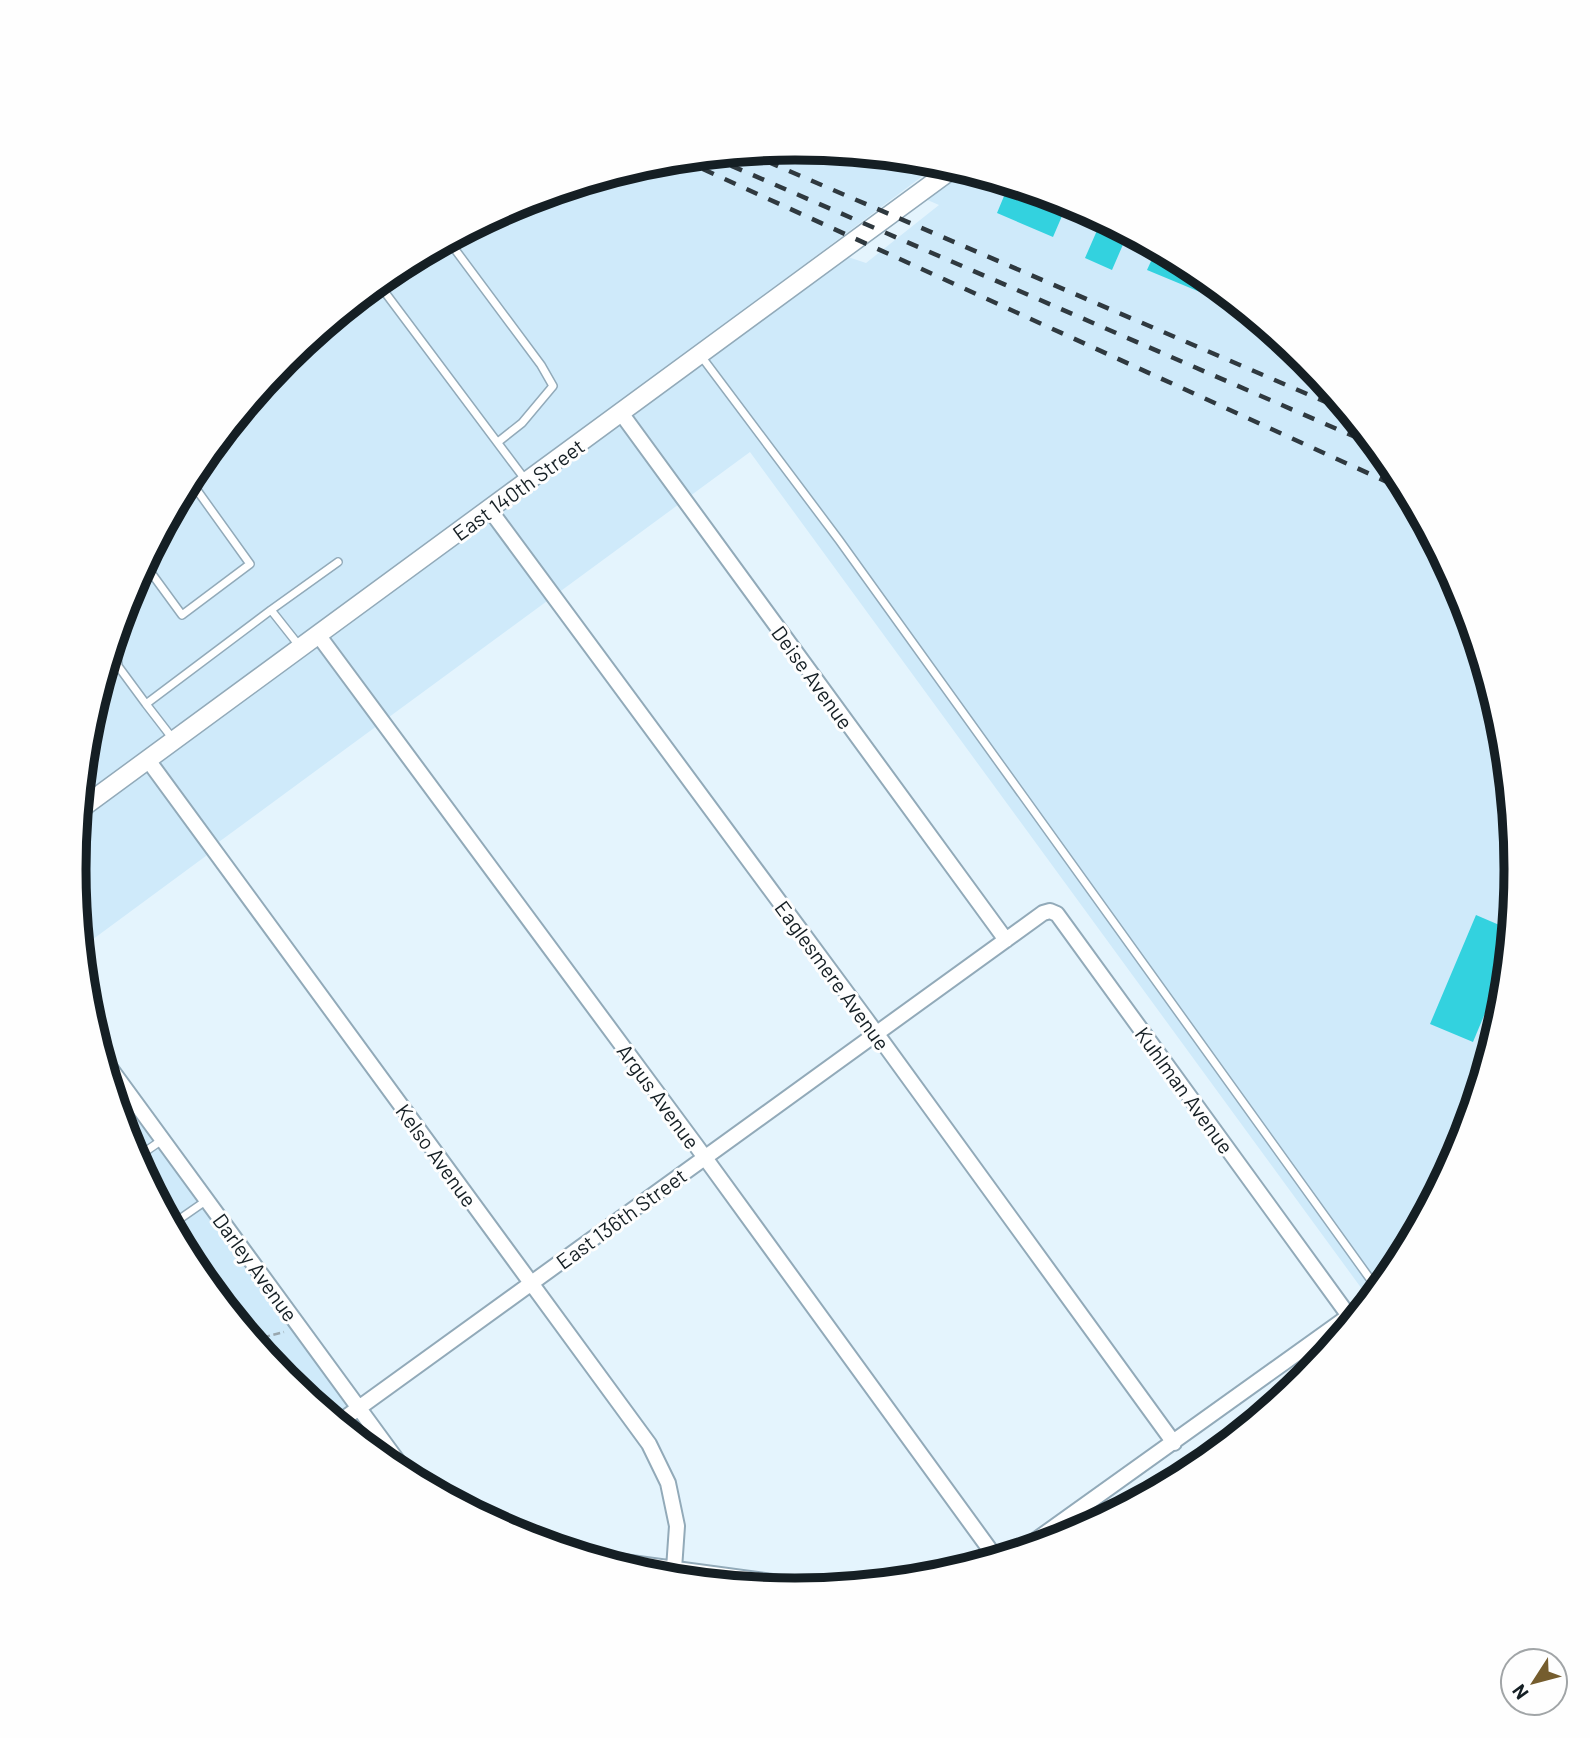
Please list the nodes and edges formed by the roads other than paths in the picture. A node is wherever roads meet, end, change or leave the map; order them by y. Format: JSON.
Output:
{"nodes":[{"id":1,"x":943,"y":176,"type":"edge"},
{"id":2,"x":454,"y":248,"type":"edge"},
{"id":3,"x":384,"y":291,"type":"edge"},
{"id":4,"x":700,"y":355,"type":"junction"},
{"id":5,"x":621,"y":413,"type":"junction"},
{"id":6,"x":498,"y":442,"type":"junction"},
{"id":7,"x":528,"y":482,"type":"junction"},
{"id":8,"x":196,"y":489,"type":"edge"},
{"id":9,"x":490,"y":510,"type":"junction"},
{"id":10,"x":338,"y":562,"type":"dead end"},
{"id":11,"x":151,"y":573,"type":"edge"},
{"id":12,"x":271,"y":610,"type":"junction"},
{"id":13,"x":319,"y":636,"type":"junction"},
{"id":14,"x":301,"y":649,"type":"junction"},
{"id":15,"x":117,"y":660,"type":"edge"},
{"id":16,"x":118,"y":666,"type":"joint"},
{"id":17,"x":146,"y":704,"type":"junction"},
{"id":18,"x":174,"y":740,"type":"junction"},
{"id":19,"x":148,"y":760,"type":"junction"},
{"id":20,"x":89,"y":803,"type":"edge"},
{"id":21,"x":1006,"y":940,"type":"junction"},
{"id":22,"x":876,"y":1033,"type":"junction"},
{"id":23,"x":117,"y":1078,"type":"edge"},
{"id":24,"x":133,"y":1099,"type":"junction"},
{"id":25,"x":126,"y":1104,"type":"edge"},
{"id":26,"x":162,"y":1139,"type":"junction"},
{"id":27,"x":145,"y":1151,"type":"edge"},
{"id":28,"x":704,"y":1157,"type":"junction"},
{"id":29,"x":207,"y":1200,"type":"junction"},
{"id":30,"x":179,"y":1220,"type":"edge"},
{"id":31,"x":1372,"y":1281,"type":"edge"},
{"id":32,"x":531,"y":1283,"type":"junction"},
{"id":33,"x":1347,"y":1314,"type":"edge"},
{"id":34,"x":1340,"y":1322,"type":"edge"},
{"id":35,"x":359,"y":1408,"type":"junction"},
{"id":36,"x":346,"y":1418,"type":"edge"},
{"id":37,"x":1174,"y":1443,"type":"junction"},
{"id":38,"x":391,"y":1452,"type":"edge"},
{"id":39,"x":1050,"y":1530,"type":"edge"},
{"id":40,"x":991,"y":1551,"type":"edge"},
{"id":41,"x":674,"y":1568,"type":"edge"}],
"edges":[{"from":1,"to":4,"type":"street","name":"East 140th Street"},
{"from":2,"to":6,"type":"lane"},
{"from":3,"to":6,"type":"lane"},
{"from":4,"to":5,"type":"street","name":"East 140th Street"},
{"from":4,"to":31,"type":"lane"},
{"from":5,"to":7,"type":"street","name":"East 140th Street"},
{"from":5,"to":21,"type":"street","name":"Deise Avenue"},
{"from":6,"to":7,"type":"lane"},
{"from":7,"to":9,"type":"street","name":"East 140th Street"},
{"from":8,"to":11,"type":"lane"},
{"from":9,"to":13,"type":"street","name":"East 140th Street"},
{"from":9,"to":22,"type":"street","name":"Eaglesmere Avenue"},
{"from":10,"to":12,"type":"lane"},
{"from":12,"to":14,"type":"lane"},
{"from":12,"to":17,"type":"lane"},
{"from":13,"to":14,"type":"street","name":"East 140th Street"},
{"from":13,"to":28,"type":"street","name":"Argus Avenue"},
{"from":14,"to":18,"type":"street","name":"East 140th Street"},
{"from":15,"to":16,"type":"lane"},
{"from":16,"to":17,"type":"lane"},
{"from":17,"to":18,"type":"lane"},
{"from":18,"to":19,"type":"street","name":"East 140th Street"},
{"from":19,"to":20,"type":"street","name":"East 140th Street"},
{"from":19,"to":32,"type":"street","name":"Kelso Avenue"},
{"from":21,"to":22,"type":"street","name":"East 136th Street"},
{"from":21,"to":33,"type":"street","name":"Kuhlman Avenue"},
{"from":22,"to":28,"type":"street","name":"East 136th Street"},
{"from":22,"to":37,"type":"street","name":"Eaglesmere Avenue"},
{"from":23,"to":24,"type":"street","name":"Darley Avenue"},
{"from":24,"to":25,"type":"lane"},
{"from":24,"to":26,"type":"street","name":"Darley Avenue"},
{"from":26,"to":27,"type":"lane"},
{"from":26,"to":29,"type":"street","name":"Darley Avenue"},
{"from":28,"to":32,"type":"street","name":"East 136th Street"},
{"from":28,"to":40,"type":"street","name":"Argus Avenue"},
{"from":29,"to":30,"type":"lane"},
{"from":29,"to":35,"type":"street","name":"Darley Avenue"},
{"from":32,"to":35,"type":"street","name":"East 136th Street"},
{"from":32,"to":41,"type":"street","name":"Kelso Avenue"},
{"from":34,"to":37,"type":"street","name":"Kuhlman Avenue"},
{"from":35,"to":36,"type":"street","name":"East 136th Street"},
{"from":35,"to":38,"type":"street","name":"Darley Avenue"},
{"from":37,"to":39,"type":"street"}]}
